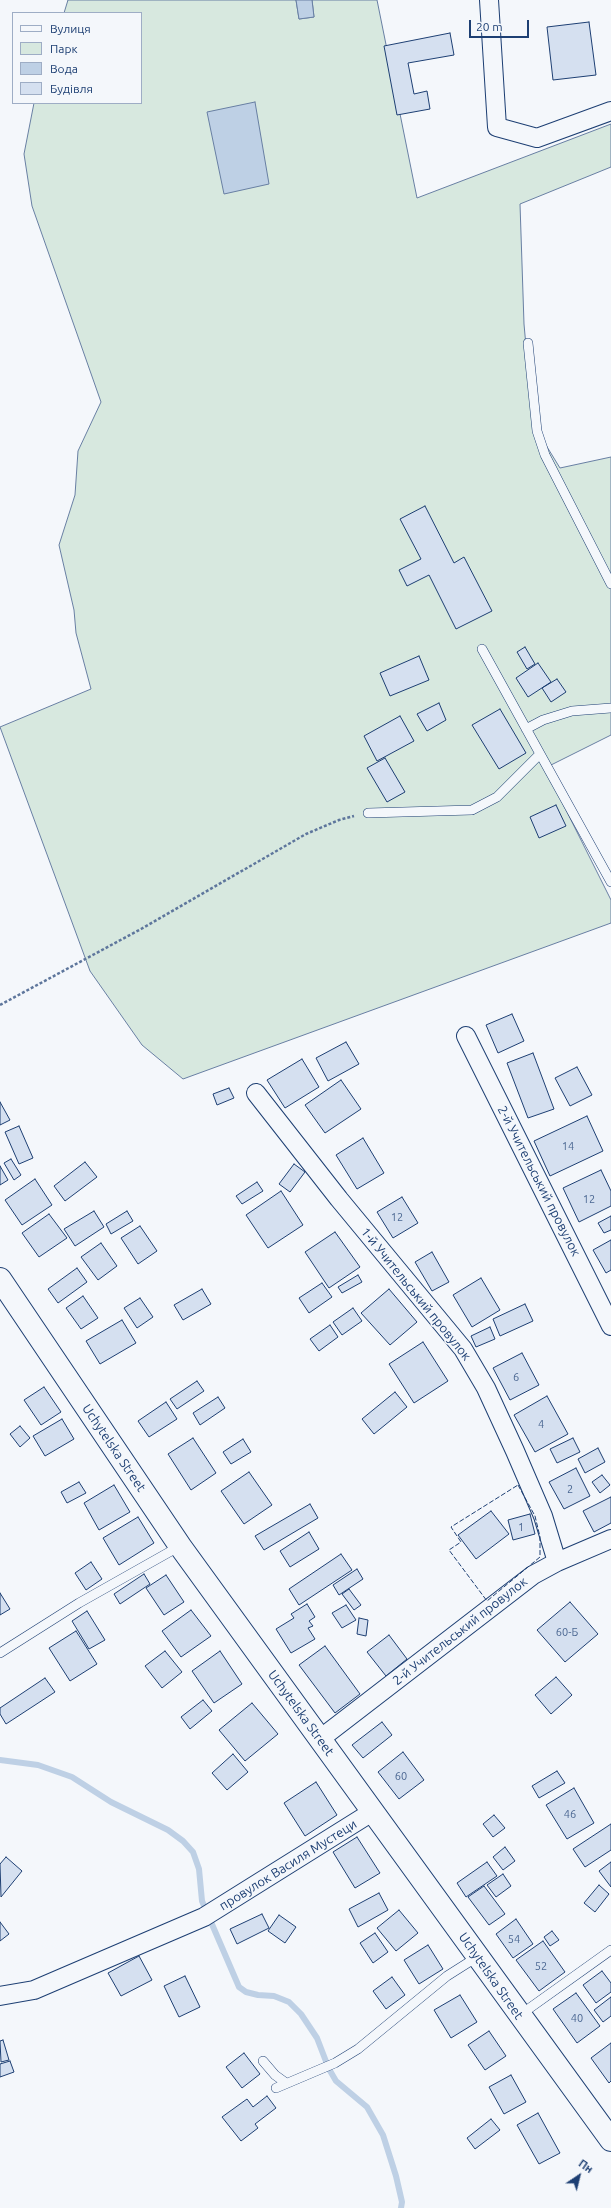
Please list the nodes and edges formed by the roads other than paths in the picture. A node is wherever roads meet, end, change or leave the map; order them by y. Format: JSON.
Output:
{"nodes":[{"id":1,"x":489,"y":0,"type":"edge"},
{"id":2,"x":611,"y":111,"type":"edge"},
{"id":3,"x":528,"y":343,"type":"dead end"},
{"id":4,"x":611,"y":584,"type":"edge"},
{"id":5,"x":482,"y":649,"type":"dead end"},
{"id":6,"x":611,"y":708,"type":"edge"},
{"id":7,"x":526,"y":729,"type":"junction"},
{"id":8,"x":540,"y":754,"type":"junction"},
{"id":9,"x":368,"y":813,"type":"road end"},
{"id":10,"x":611,"y":882,"type":"edge"},
{"id":11,"x":466,"y":1036,"type":"dead end"},
{"id":12,"x":256,"y":1093,"type":"dead end"},
{"id":13,"x":0,"y":1279,"type":"edge"},
{"id":14,"x":611,"y":1326,"type":"edge"},
{"id":15,"x":611,"y":1539,"type":"edge"},
{"id":16,"x":180,"y":1546,"type":"junction"},
{"id":17,"x":557,"y":1562,"type":"junction"},
{"id":18,"x":0,"y":1653,"type":"edge"},
{"id":19,"x":320,"y":1739,"type":"junction"},
{"id":20,"x":372,"y":1812,"type":"junction"},
{"id":21,"x":611,"y":1950,"type":"edge"},
{"id":22,"x":477,"y":1957,"type":"junction"},
{"id":23,"x":0,"y":1996,"type":"edge"},
{"id":24,"x":519,"y":2016,"type":"junction"},
{"id":25,"x":263,"y":2061,"type":"dead end"},
{"id":26,"x":286,"y":2083,"type":"junction"},
{"id":27,"x":276,"y":2088,"type":"dead end"},
{"id":28,"x":611,"y":2140,"type":"edge"}],
"edges":[{"from":1,"to":2,"type":"street"},
{"from":3,"to":4,"type":"lane"},
{"from":5,"to":7,"type":"lane"},
{"from":6,"to":7,"type":"lane"},
{"from":7,"to":8,"type":"lane"},
{"from":8,"to":9,"type":"lane"},
{"from":8,"to":10,"type":"lane"},
{"from":11,"to":14,"type":"street","name":"2-й Учительський провулок"},
{"from":12,"to":17,"type":"street","name":"1-й Учительський провулок"},
{"from":13,"to":16,"type":"main road","name":"Uchytelska Street"},
{"from":15,"to":17,"type":"street","name":"2-й Учительський провулок"},
{"from":16,"to":18,"type":"lane"},
{"from":16,"to":19,"type":"main road","name":"Uchytelska Street"},
{"from":17,"to":19,"type":"street","name":"2-й Учительський провулок"},
{"from":19,"to":20,"type":"main road","name":"Uchytelska Street"},
{"from":20,"to":22,"type":"main road","name":"Uchytelska Street"},
{"from":20,"to":23,"type":"street","name":"провулок Василя Мустеци"},
{"from":21,"to":24,"type":"lane"},
{"from":22,"to":24,"type":"main road","name":"Uchytelska Street"},
{"from":22,"to":26,"type":"lane"},
{"from":24,"to":28,"type":"main road","name":"Uchytelska Street"},
{"from":25,"to":26,"type":"lane"},
{"from":26,"to":27,"type":"lane"}]}
